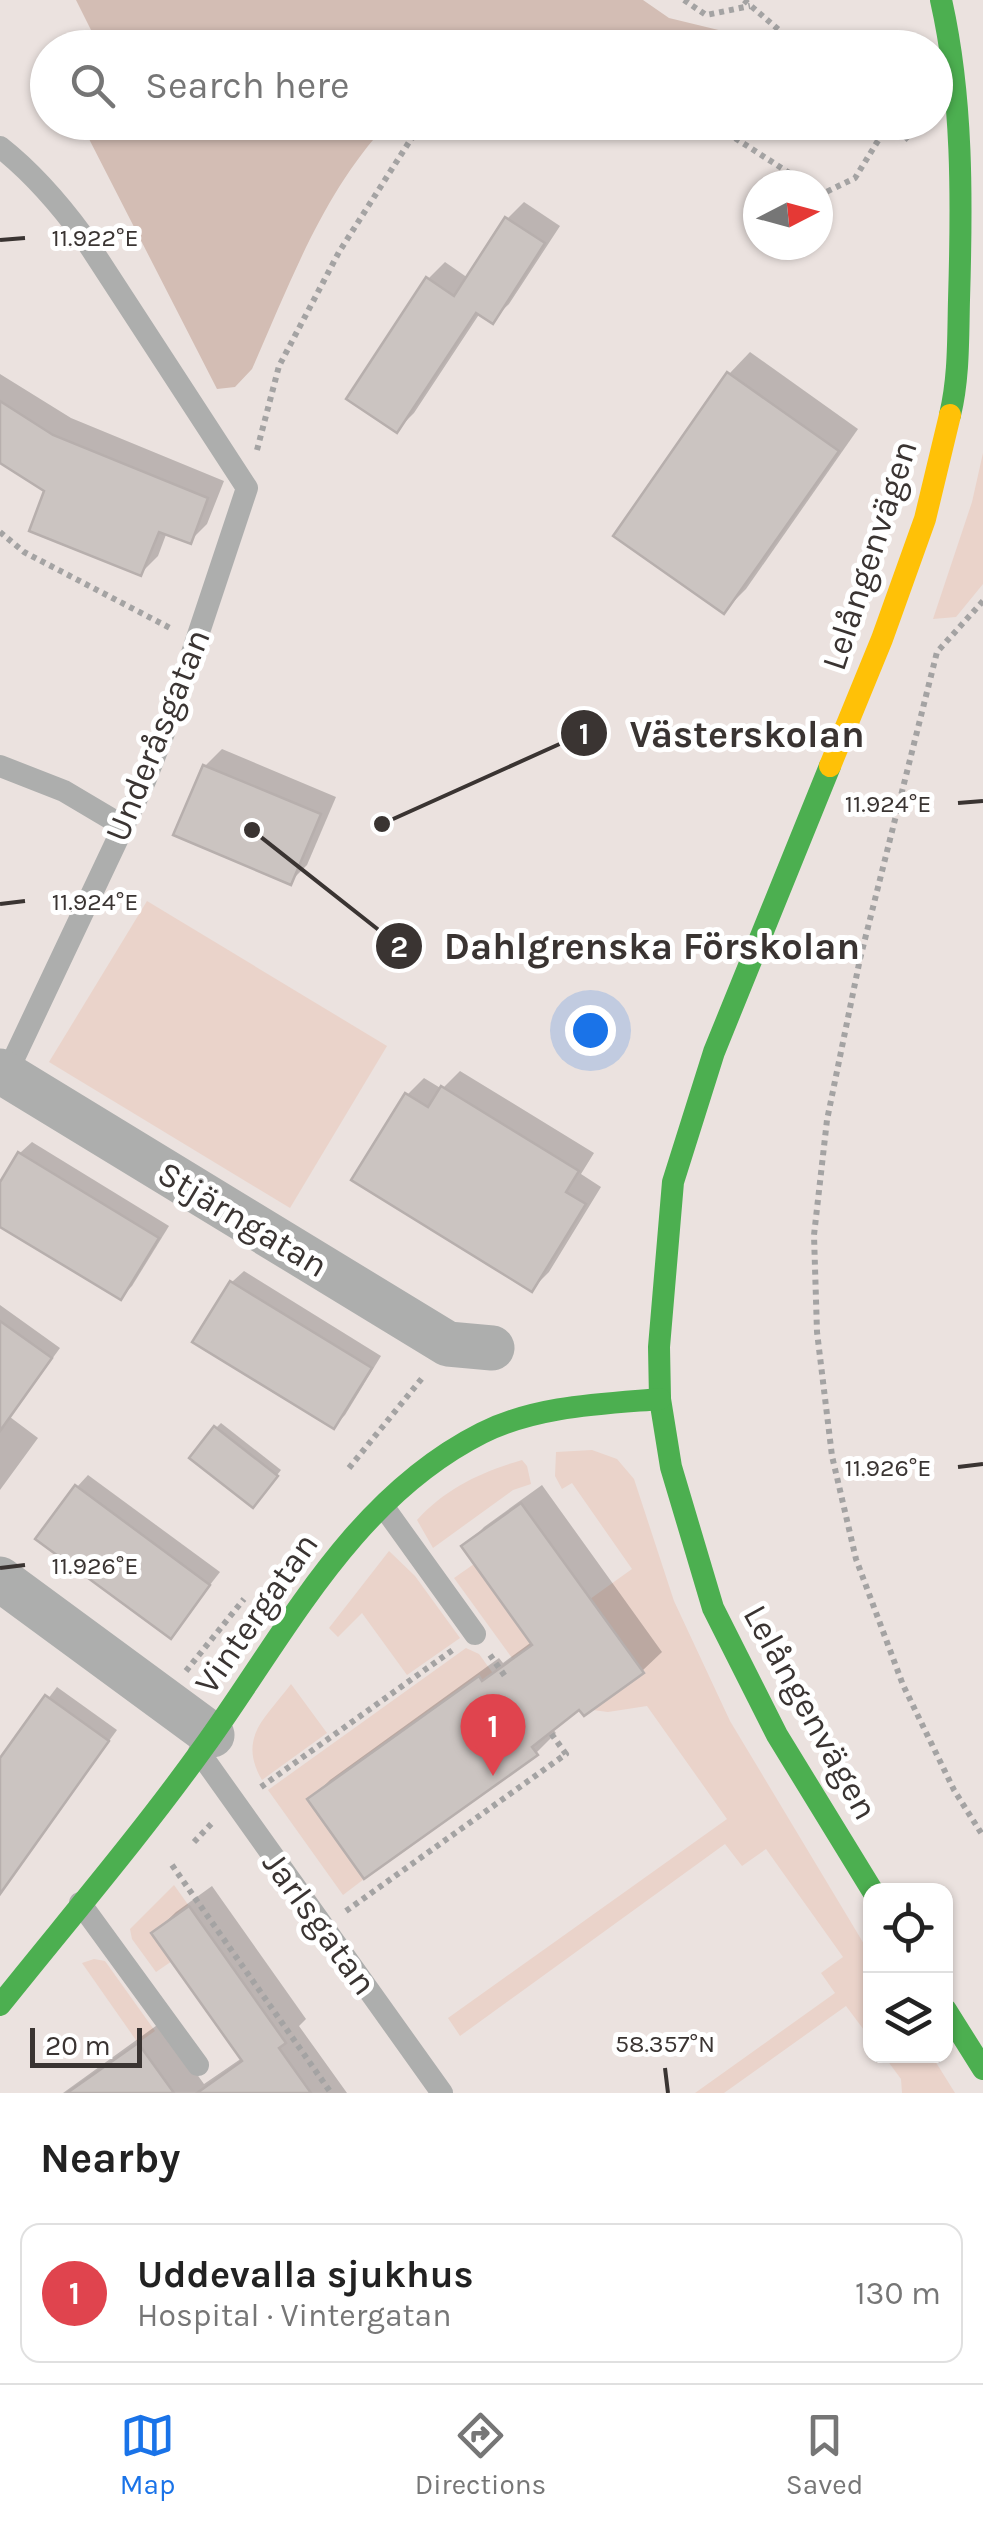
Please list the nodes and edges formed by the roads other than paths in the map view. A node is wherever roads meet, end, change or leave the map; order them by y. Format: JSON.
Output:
{"nodes":[{"id":1,"x":941,"y":0,"type":"edge"},
{"id":2,"x":948,"y":30,"type":"edge"},
{"id":3,"x":953,"y":53,"type":"edge"},
{"id":4,"x":0,"y":147,"type":"edge"},
{"id":5,"x":0,"y":766,"type":"edge"},
{"id":6,"x":123,"y":826,"type":"junction"},
{"id":7,"x":2,"y":1076,"type":"edge"},
{"id":8,"x":492,"y":1348,"type":"dead end"},
{"id":9,"x":660,"y":1399,"type":"junction"},
{"id":10,"x":381,"y":1503,"type":"junction"},
{"id":11,"x":0,"y":1579,"type":"edge"},
{"id":12,"x":475,"y":1634,"type":"road end"},
{"id":13,"x":206,"y":1743,"type":"junction"},
{"id":14,"x":868,"y":1883,"type":"edge"},
{"id":15,"x":80,"y":1903,"type":"junction"},
{"id":16,"x":0,"y":2005,"type":"edge"},
{"id":17,"x":953,"y":2021,"type":"edge"},
{"id":18,"x":198,"y":2066,"type":"dead end"},
{"id":19,"x":983,"y":2069,"type":"edge"},
{"id":20,"x":442,"y":2093,"type":"edge"}],
"edges":[{"from":1,"to":2,"type":"street","name":"Lelångenvägen"},
{"from":3,"to":9,"type":"street","name":"Lelångenvägen"},
{"from":4,"to":6,"type":"lane","name":"Underåsgatan"},
{"from":5,"to":6,"type":"lane"},
{"from":6,"to":7,"type":"lane","name":"Underåsgatan"},
{"from":7,"to":8,"type":"street","name":"Stjärngatan"},
{"from":9,"to":10,"type":"street","name":"Vintergatan"},
{"from":9,"to":14,"type":"street","name":"Lelångenvägen"},
{"from":10,"to":12,"type":"lane"},
{"from":10,"to":13,"type":"street","name":"Vintergatan"},
{"from":11,"to":13,"type":"street","name":"Jarlsgatan"},
{"from":13,"to":15,"type":"street","name":"Vintergatan"},
{"from":13,"to":20,"type":"lane","name":"Jarlsgatan"},
{"from":15,"to":16,"type":"street","name":"Vintergatan"},
{"from":15,"to":18,"type":"lane"},
{"from":17,"to":19,"type":"street"}]}
